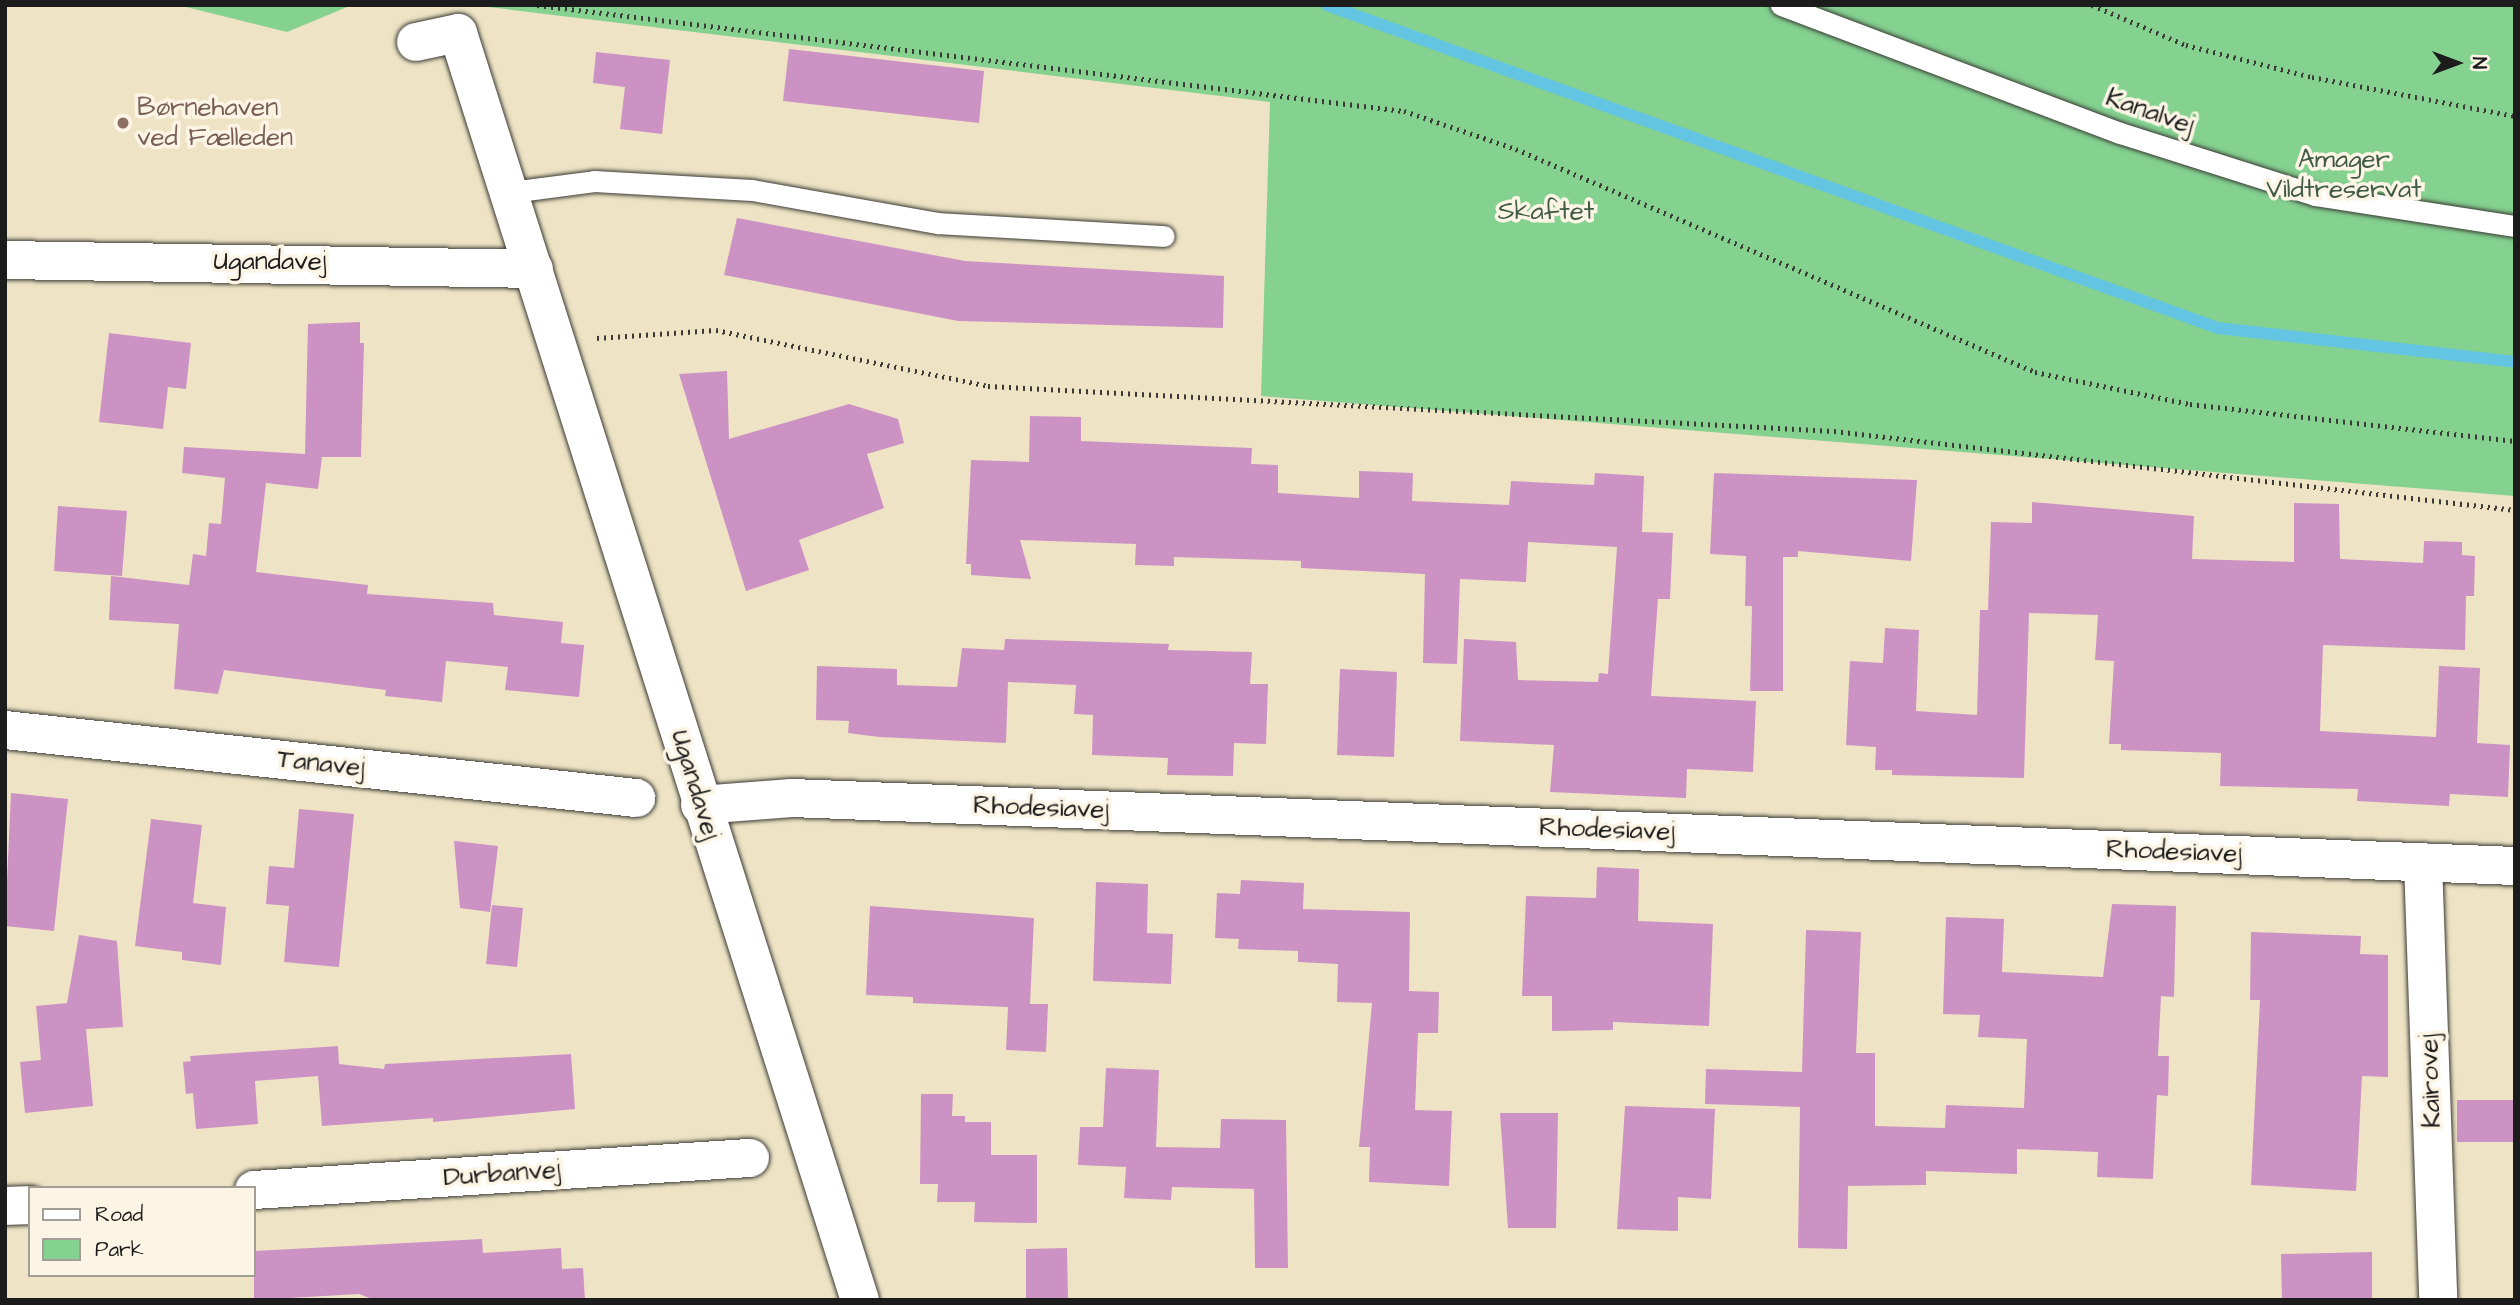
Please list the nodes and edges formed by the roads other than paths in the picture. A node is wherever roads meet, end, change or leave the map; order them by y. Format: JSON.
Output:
{"nodes":[{"id":1,"x":1780,"y":5,"type":"edge"},
{"id":2,"x":416,"y":42,"type":"dead end"},
{"id":3,"x":510,"y":192,"type":"junction"},
{"id":4,"x":2515,"y":226,"type":"edge"},
{"id":5,"x":1164,"y":236,"type":"dead end"},
{"id":6,"x":5,"y":260,"type":"edge"},
{"id":7,"x":534,"y":269,"type":"junction"},
{"id":8,"x":5,"y":730,"type":"edge"},
{"id":9,"x":636,"y":798,"type":"dead end"},
{"id":10,"x":700,"y":805,"type":"junction"},
{"id":11,"x":2423,"y":862,"type":"junction"},
{"id":12,"x":2515,"y":866,"type":"edge"},
{"id":13,"x":750,"y":1158,"type":"dead end"},
{"id":14,"x":256,"y":1190,"type":"edge"},
{"id":15,"x":28,"y":1205,"type":"edge"},
{"id":16,"x":5,"y":1206,"type":"edge"},
{"id":17,"x":860,"y":1300,"type":"edge"},
{"id":18,"x":2438,"y":1300,"type":"edge"}],
"edges":[{"from":1,"to":4,"type":"lane","name":"Kanalvej"},
{"from":2,"to":3,"type":"street","name":"Ugandavej"},
{"from":3,"to":5,"type":"lane"},
{"from":3,"to":7,"type":"street","name":"Ugandavej"},
{"from":6,"to":7,"type":"street","name":"Ugandavej"},
{"from":7,"to":10,"type":"street","name":"Ugandavej"},
{"from":8,"to":9,"type":"street","name":"Tanavej"},
{"from":10,"to":11,"type":"street","name":"Rhodesiavej"},
{"from":10,"to":17,"type":"street","name":"Ugandavej"},
{"from":11,"to":12,"type":"street","name":"Rhodesiavej"},
{"from":11,"to":18,"type":"street","name":"Kairovej"},
{"from":13,"to":14,"type":"street","name":"Durbanvej"},
{"from":15,"to":16,"type":"street"}]}
